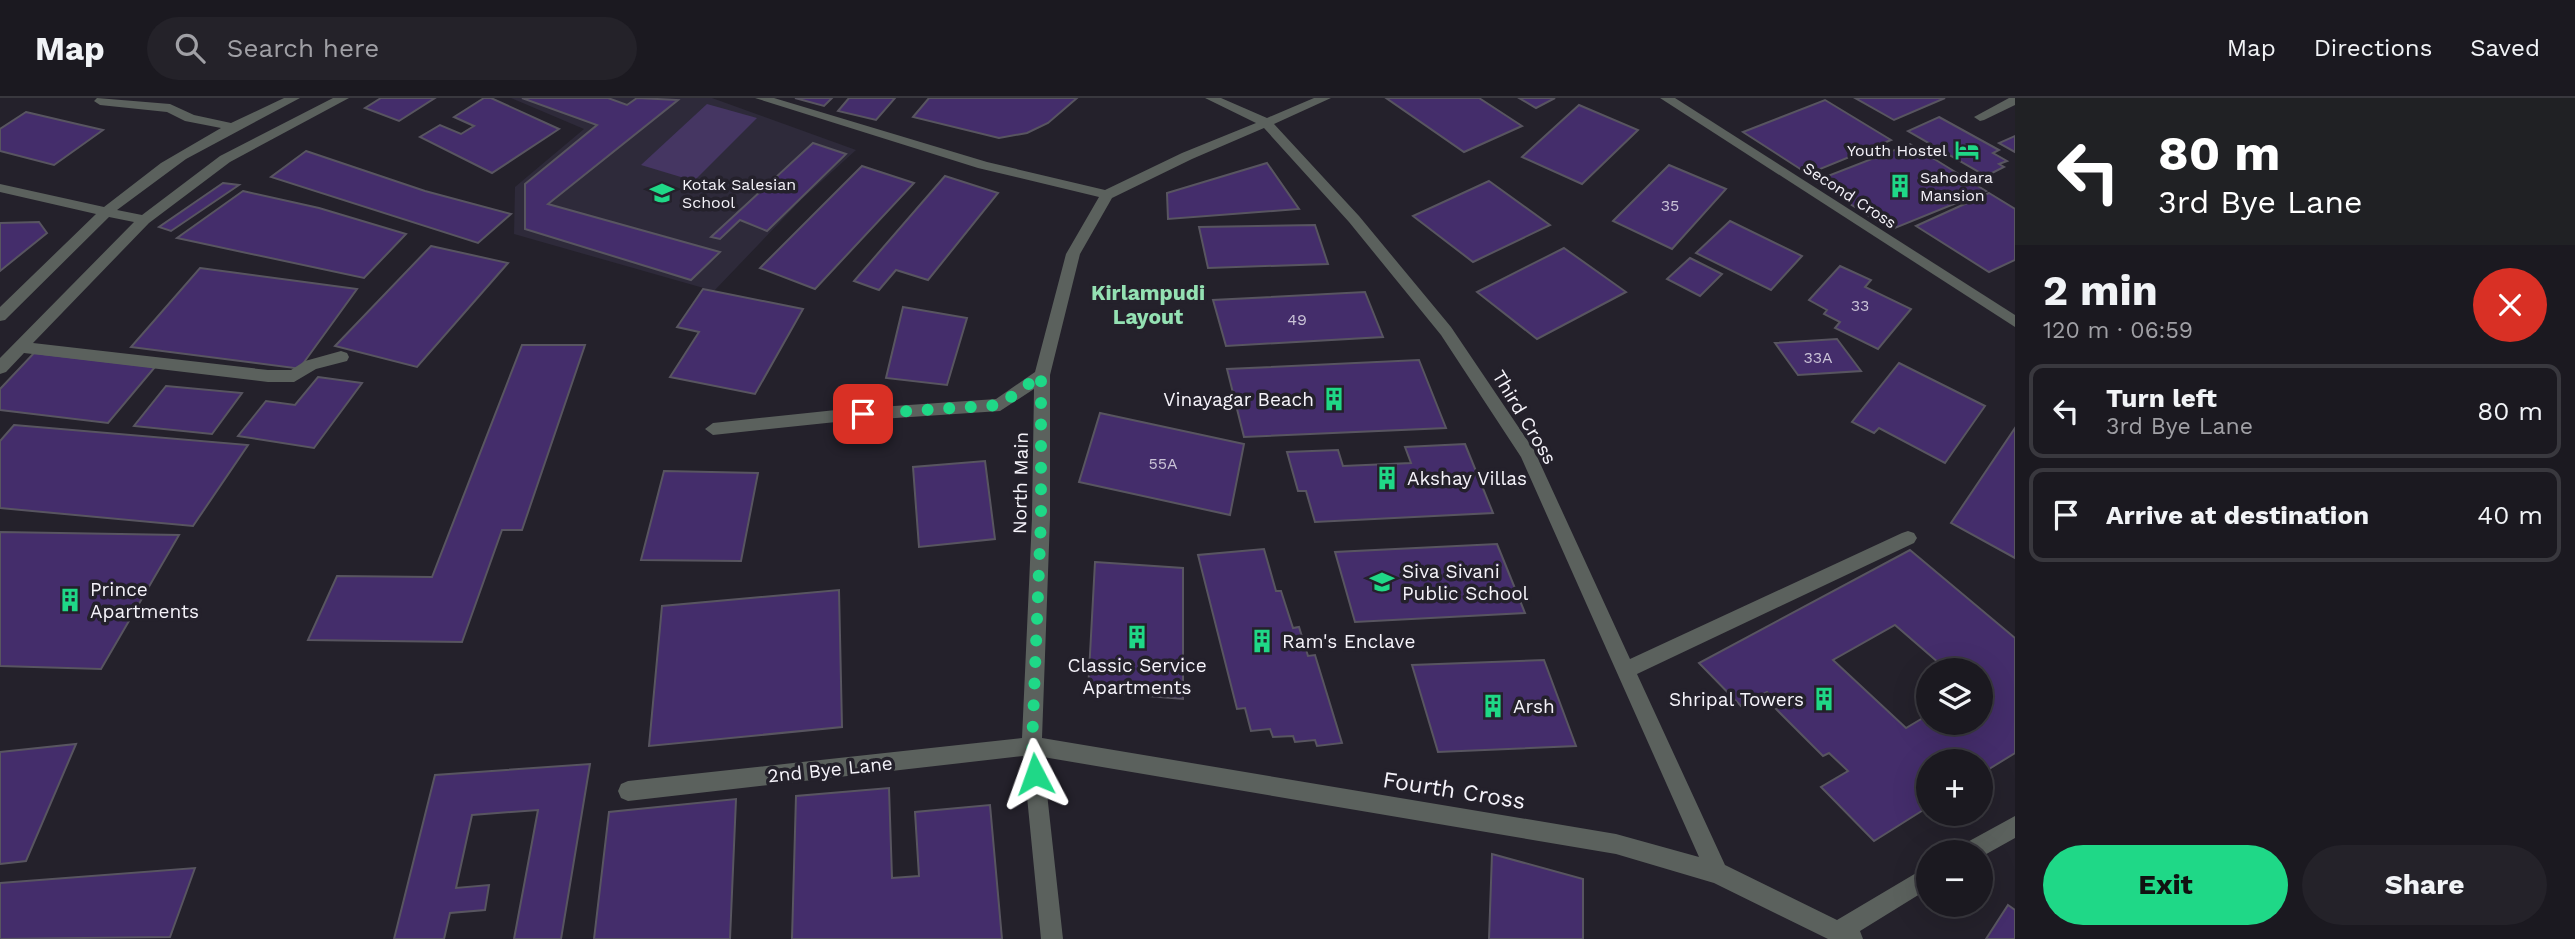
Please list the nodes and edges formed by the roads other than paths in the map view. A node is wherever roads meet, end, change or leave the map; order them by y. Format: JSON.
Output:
{"nodes":[{"id":1,"x":110,"y":98,"type":"edge"},
{"id":2,"x":294,"y":98,"type":"edge"},
{"id":3,"x":343,"y":98,"type":"edge"},
{"id":4,"x":761,"y":98,"type":"edge"},
{"id":5,"x":1211,"y":98,"type":"edge"},
{"id":6,"x":1325,"y":98,"type":"edge"},
{"id":7,"x":1666,"y":98,"type":"edge"},
{"id":8,"x":2015,"y":100,"type":"edge"},
{"id":9,"x":1980,"y":117,"type":"dead end"},
{"id":10,"x":1265,"y":122,"type":"junction"},
{"id":11,"x":231,"y":128,"type":"junction"},
{"id":12,"x":0,"y":188,"type":"edge"},
{"id":13,"x":1107,"y":195,"type":"junction"},
{"id":14,"x":107,"y":212,"type":"junction"},
{"id":15,"x":144,"y":220,"type":"junction"},
{"id":16,"x":0,"y":316,"type":"edge"},
{"id":17,"x":2015,"y":322,"type":"edge"},
{"id":18,"x":19,"y":347,"type":"junction"},
{"id":19,"x":341,"y":357,"type":"dead end"},
{"id":20,"x":0,"y":368,"type":"edge"},
{"id":21,"x":1041,"y":375,"type":"junction"},
{"id":22,"x":713,"y":429,"type":"dead end"},
{"id":23,"x":1908,"y":538,"type":"dead end"},
{"id":24,"x":1626,"y":670,"type":"junction"},
{"id":25,"x":1032,"y":746,"type":"junction"},
{"id":26,"x":628,"y":791,"type":"dead end"},
{"id":27,"x":2015,"y":826,"type":"edge"},
{"id":28,"x":1991,"y":840,"type":"edge"},
{"id":29,"x":1717,"y":873,"type":"junction"},
{"id":30,"x":1916,"y":885,"type":"edge"},
{"id":31,"x":1846,"y":935,"type":"edge"},
{"id":32,"x":1052,"y":939,"type":"edge"}],
"edges":[{"from":1,"to":11,"type":"street"},
{"from":2,"to":11,"type":"street"},
{"from":3,"to":15,"type":"street"},
{"from":4,"to":13,"type":"street"},
{"from":5,"to":10,"type":"street","name":"Third Cross"},
{"from":6,"to":10,"type":"street"},
{"from":7,"to":17,"type":"street","name":"Second Cross"},
{"from":8,"to":9,"type":"street"},
{"from":10,"to":13,"type":"street"},
{"from":10,"to":24,"type":"street","name":"Third Cross"},
{"from":11,"to":14,"type":"street"},
{"from":12,"to":14,"type":"street"},
{"from":13,"to":21,"type":"street","name":"North Main"},
{"from":14,"to":15,"type":"street"},
{"from":14,"to":16,"type":"street"},
{"from":15,"to":18,"type":"street"},
{"from":18,"to":19,"type":"street"},
{"from":18,"to":20,"type":"street"},
{"from":21,"to":22,"type":"street"},
{"from":21,"to":25,"type":"street","name":"North Main"},
{"from":23,"to":24,"type":"street"},
{"from":24,"to":29,"type":"street","name":"Third Cross"},
{"from":25,"to":26,"type":"street","name":"2nd Bye Lane"},
{"from":25,"to":29,"type":"street","name":"Fourth Cross"},
{"from":25,"to":32,"type":"street","name":"North Main"},
{"from":27,"to":28,"type":"street"},
{"from":29,"to":31,"type":"street","name":"Fourth Cross"},
{"from":30,"to":31,"type":"street"}]}
